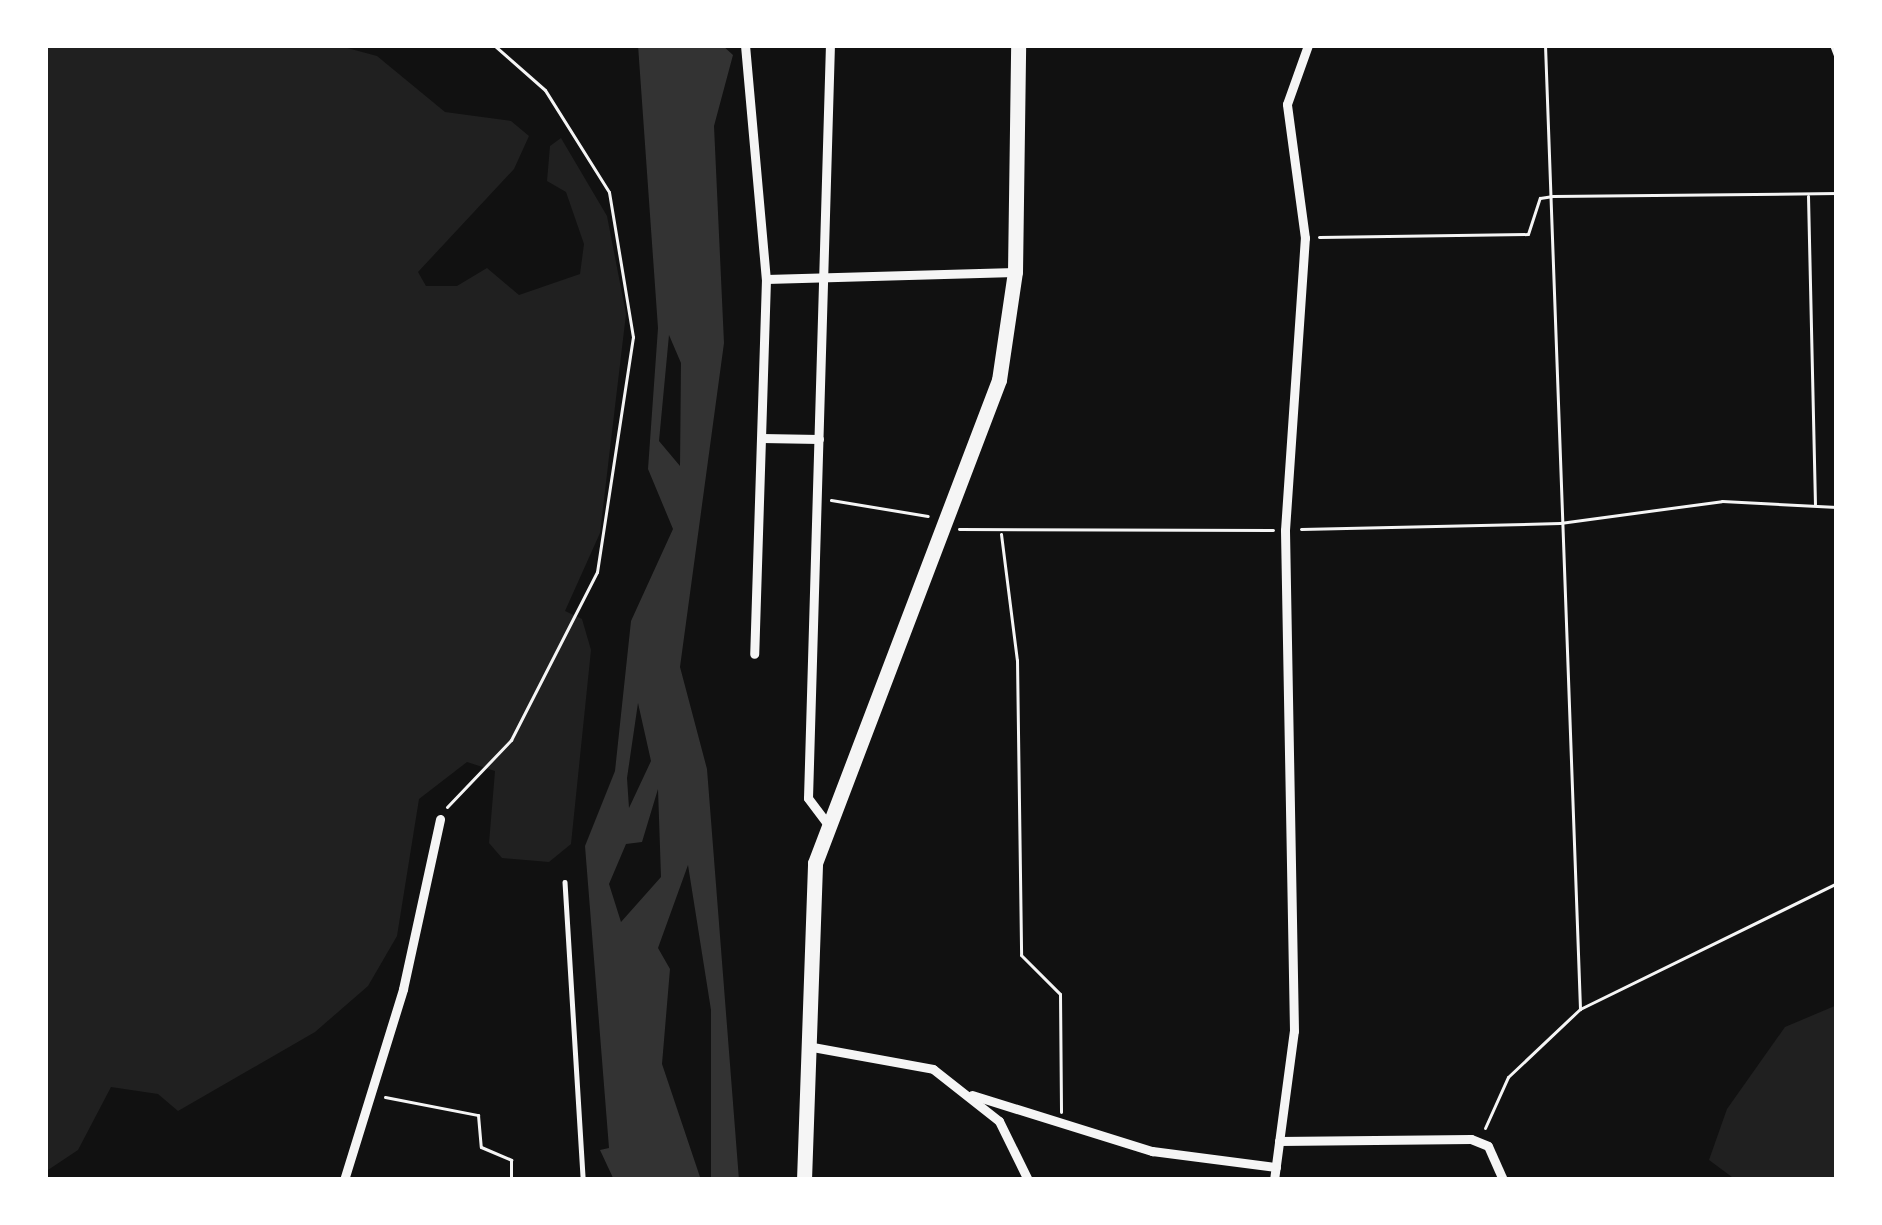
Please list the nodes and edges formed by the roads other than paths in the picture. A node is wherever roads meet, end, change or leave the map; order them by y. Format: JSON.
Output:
{"nodes":[{"id":1,"x":745,"y":45,"type":"edge"},
{"id":2,"x":830,"y":45,"type":"edge"},
{"id":3,"x":1018,"y":45,"type":"edge"},
{"id":4,"x":1308,"y":45,"type":"edge"},
{"id":5,"x":1015,"y":272,"type":"junction"},
{"id":6,"x":766,"y":279,"type":"junction"},
{"id":7,"x":824,"y":279,"type":"junction"},
{"id":8,"x":763,"y":437,"type":"junction"},
{"id":9,"x":819,"y":439,"type":"junction"},
{"id":10,"x":754,"y":654,"type":"dead end"},
{"id":11,"x":440,"y":819,"type":"road end"},
{"id":12,"x":826,"y":822,"type":"junction"},
{"id":13,"x":566,"y":882,"type":"dead end"},
{"id":14,"x":807,"y":1046,"type":"junction"},
{"id":15,"x":971,"y":1095,"type":"junction"},
{"id":16,"x":1279,"y":1141,"type":"junction"},
{"id":17,"x":1276,"y":1167,"type":"junction"},
{"id":18,"x":344,"y":1180,"type":"edge"},
{"id":19,"x":584,"y":1180,"type":"edge"},
{"id":20,"x":804,"y":1180,"type":"edge"},
{"id":21,"x":1028,"y":1180,"type":"edge"},
{"id":22,"x":1274,"y":1180,"type":"edge"},
{"id":23,"x":1503,"y":1180,"type":"edge"}],
"edges":[{"from":1,"to":6,"type":"street"},
{"from":2,"to":7,"type":"street"},
{"from":3,"to":5,"type":"highway"},
{"from":4,"to":16,"type":"street"},
{"from":5,"to":7,"type":"street"},
{"from":5,"to":12,"type":"highway"},
{"from":6,"to":7,"type":"street"},
{"from":6,"to":8,"type":"street"},
{"from":7,"to":9,"type":"street"},
{"from":8,"to":9,"type":"street"},
{"from":8,"to":10,"type":"street"},
{"from":9,"to":12,"type":"street"},
{"from":11,"to":18,"type":"street"},
{"from":12,"to":14,"type":"highway"},
{"from":13,"to":19,"type":"lane"},
{"from":14,"to":15,"type":"street"},
{"from":14,"to":20,"type":"highway"},
{"from":15,"to":17,"type":"street"},
{"from":15,"to":21,"type":"street"},
{"from":16,"to":17,"type":"street"},
{"from":16,"to":23,"type":"street"},
{"from":17,"to":22,"type":"street"}]}
